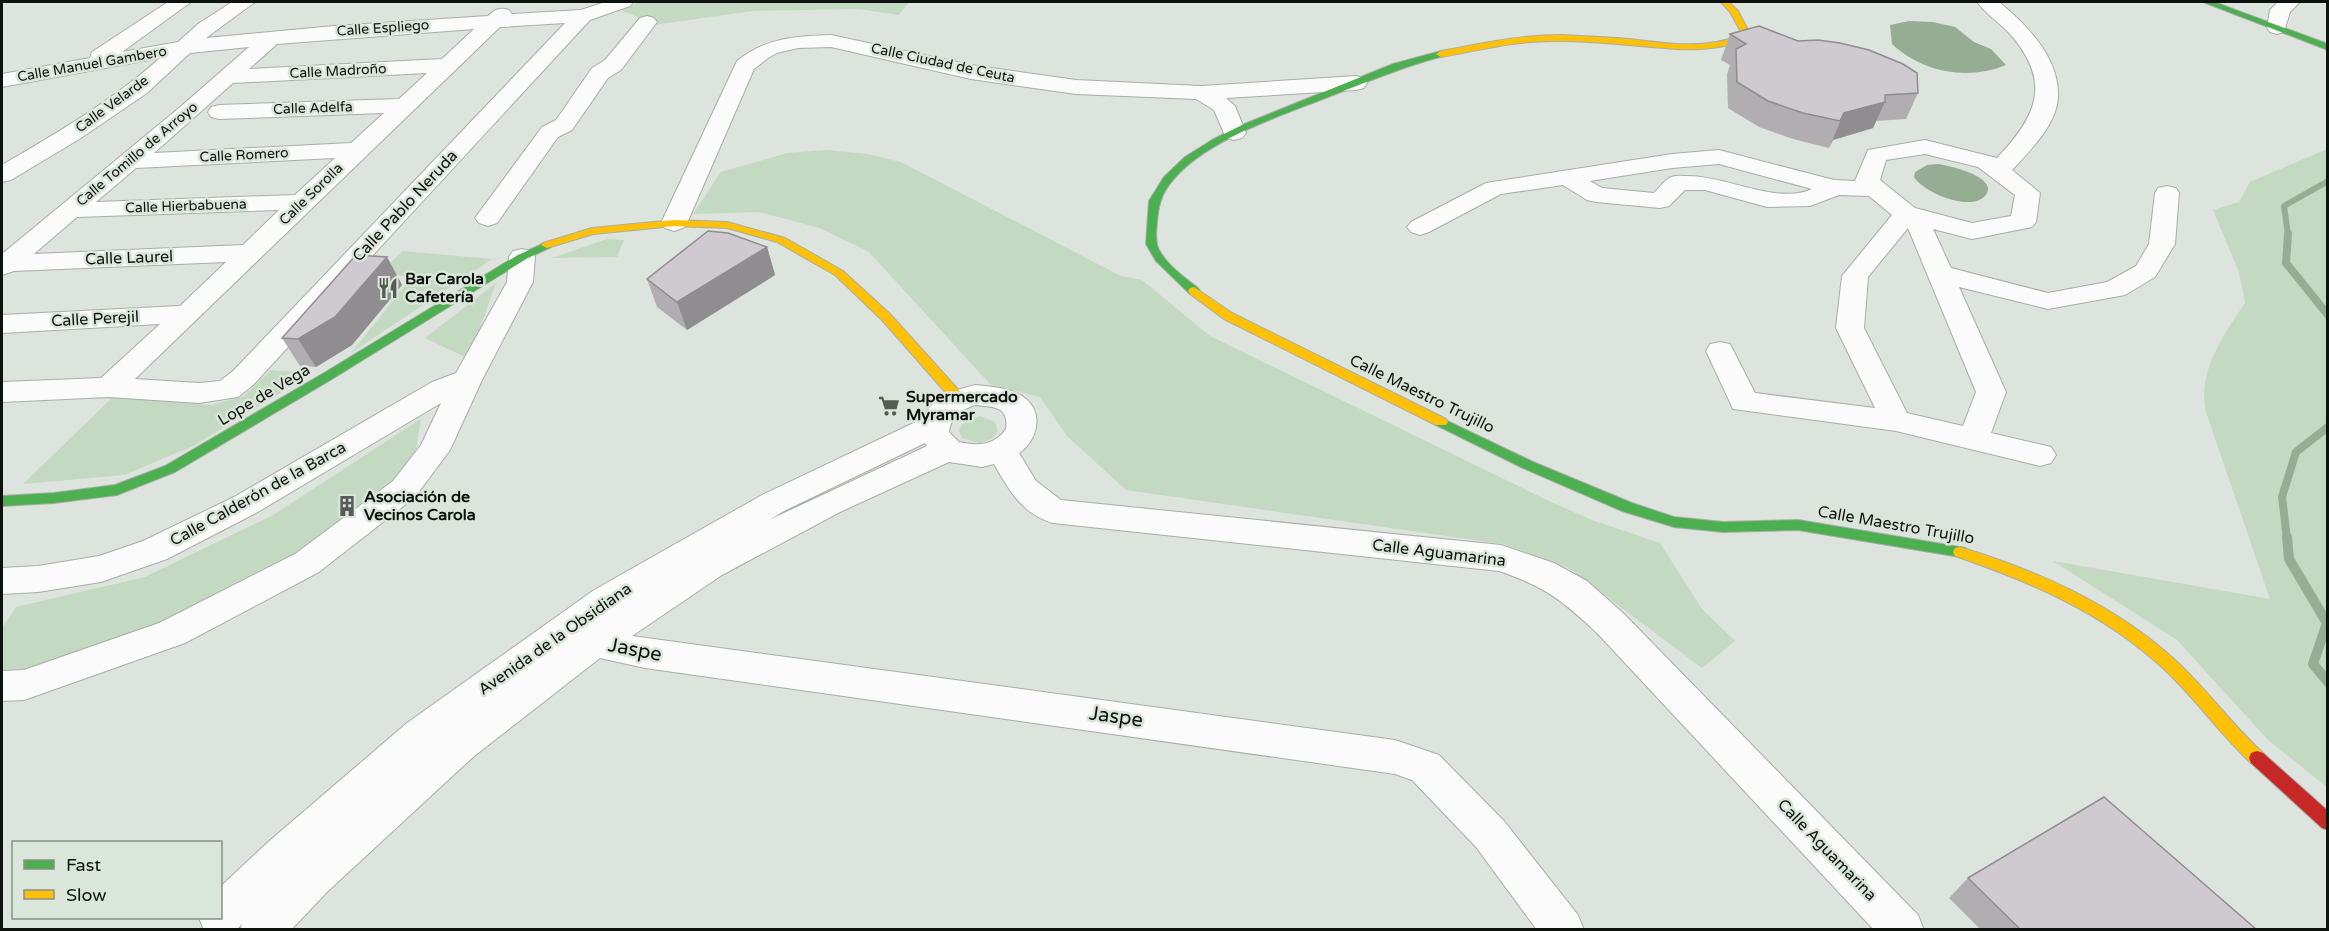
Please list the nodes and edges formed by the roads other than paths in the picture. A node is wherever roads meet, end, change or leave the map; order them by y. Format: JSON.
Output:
{"nodes":[{"id":1,"x":181,"y":2,"type":"edge"},
{"id":2,"x":245,"y":2,"type":"edge"},
{"id":3,"x":623,"y":2,"type":"edge"},
{"id":4,"x":1725,"y":2,"type":"edge"},
{"id":5,"x":1987,"y":2,"type":"edge"},
{"id":6,"x":2207,"y":2,"type":"edge"},
{"id":7,"x":2290,"y":2,"type":"edge"},
{"id":8,"x":505,"y":11,"type":"edge"},
{"id":9,"x":583,"y":16,"type":"junction"},
{"id":10,"x":647,"y":22,"type":"dead end"},
{"id":11,"x":2277,"y":28,"type":"junction"},
{"id":12,"x":271,"y":38,"type":"junction"},
{"id":13,"x":2328,"y":46,"type":"edge"},
{"id":14,"x":183,"y":47,"type":"junction"},
{"id":15,"x":90,"y":64,"type":"junction"},
{"id":16,"x":450,"y":65,"type":"junction"},
{"id":17,"x":227,"y":77,"type":"junction"},
{"id":18,"x":2,"y":80,"type":"edge"},
{"id":19,"x":1356,"y":83,"type":"junction"},
{"id":20,"x":1202,"y":93,"type":"junction"},
{"id":21,"x":407,"y":105,"type":"junction"},
{"id":22,"x":219,"y":112,"type":"dead end"},
{"id":23,"x":1234,"y":133,"type":"junction"},
{"id":24,"x":358,"y":150,"type":"junction"},
{"id":25,"x":129,"y":160,"type":"junction"},
{"id":26,"x":1653,"y":164,"type":"junction"},
{"id":27,"x":1998,"y":171,"type":"junction"},
{"id":28,"x":2,"y":176,"type":"edge"},
{"id":29,"x":1567,"y":177,"type":"junction"},
{"id":30,"x":1834,"y":187,"type":"junction"},
{"id":31,"x":1672,"y":189,"type":"junction"},
{"id":32,"x":1875,"y":189,"type":"junction"},
{"id":33,"x":2167,"y":193,"type":"dead end"},
{"id":34,"x":302,"y":202,"type":"junction"},
{"id":35,"x":70,"y":210,"type":"junction"},
{"id":36,"x":1911,"y":215,"type":"junction"},
{"id":37,"x":488,"y":218,"type":"dead end"},
{"id":38,"x":674,"y":223,"type":"junction"},
{"id":39,"x":1420,"y":227,"type":"dead end"},
{"id":40,"x":251,"y":253,"type":"junction"},
{"id":41,"x":522,"y":257,"type":"junction"},
{"id":42,"x":4,"y":265,"type":"edge"},
{"id":43,"x":1941,"y":274,"type":"junction"},
{"id":44,"x":188,"y":314,"type":"junction"},
{"id":45,"x":2,"y":324,"type":"edge"},
{"id":46,"x":1720,"y":351,"type":"dead end"},
{"id":47,"x":467,"y":380,"type":"junction"},
{"id":48,"x":110,"y":387,"type":"junction"},
{"id":49,"x":2,"y":392,"type":"edge"},
{"id":50,"x":959,"y":399,"type":"junction"},
{"id":51,"x":1896,"y":421,"type":"junction"},
{"id":52,"x":940,"y":438,"type":"junction"},
{"id":53,"x":1973,"y":439,"type":"junction"},
{"id":54,"x":1002,"y":450,"type":"junction"},
{"id":55,"x":2040,"y":455,"type":"dead end"},
{"id":56,"x":2,"y":501,"type":"edge"},
{"id":57,"x":2,"y":581,"type":"edge"},
{"id":58,"x":594,"y":642,"type":"junction"},
{"id":59,"x":2,"y":686,"type":"edge"},
{"id":60,"x":2328,"y":822,"type":"edge"},
{"id":61,"x":222,"y":915,"type":"edge"},
{"id":62,"x":218,"y":919,"type":"edge"},
{"id":63,"x":207,"y":930,"type":"edge"},
{"id":64,"x":261,"y":930,"type":"edge"},
{"id":65,"x":1563,"y":930,"type":"edge"},
{"id":66,"x":1903,"y":930,"type":"edge"}],
"edges":[{"from":1,"to":15,"type":"street"},
{"from":2,"to":14,"type":"street","name":"Calle Velarde"},
{"from":3,"to":9,"type":"street","name":"Calle Pablo Neruda"},
{"from":4,"to":19,"type":"street","name":"Calle Maestro Trujillo"},
{"from":5,"to":27,"type":"street"},
{"from":6,"to":11,"type":"street"},
{"from":7,"to":11,"type":"street"},
{"from":8,"to":9,"type":"street","name":"Calle Espliego"},
{"from":8,"to":12,"type":"street","name":"Calle Espliego"},
{"from":8,"to":16,"type":"street","name":"Calle Sorolla"},
{"from":9,"to":48,"type":"street","name":"Calle Pablo Neruda"},
{"from":10,"to":37,"type":"street"},
{"from":11,"to":13,"type":"street"},
{"from":12,"to":14,"type":"street","name":"Calle Espliego"},
{"from":12,"to":17,"type":"street","name":"Calle Tomillo de Arroyo"},
{"from":14,"to":15,"type":"street","name":"Calle Manuel Gambero"},
{"from":14,"to":28,"type":"street","name":"Calle Velarde"},
{"from":15,"to":18,"type":"street","name":"Calle Manuel Gambero"},
{"from":16,"to":17,"type":"street","name":"Calle Madroño"},
{"from":16,"to":21,"type":"street","name":"Calle Sorolla"},
{"from":17,"to":25,"type":"street","name":"Calle Tomillo de Arroyo"},
{"from":19,"to":20,"type":"street","name":"Calle Ciudad de Ceuta"},
{"from":19,"to":23,"type":"street","name":"Calle Maestro Trujillo"},
{"from":20,"to":23,"type":"street"},
{"from":20,"to":38,"type":"street","name":"Calle Ciudad de Ceuta"},
{"from":21,"to":22,"type":"street","name":"Calle Adelfa"},
{"from":21,"to":24,"type":"street","name":"Calle Sorolla"},
{"from":23,"to":60,"type":"street","name":"Calle Maestro Trujillo"},
{"from":24,"to":25,"type":"street","name":"Calle Romero"},
{"from":24,"to":34,"type":"street","name":"Calle Sorolla"},
{"from":25,"to":35,"type":"street","name":"Calle Tomillo de Arroyo"},
{"from":26,"to":29,"type":"street"},
{"from":26,"to":30,"type":"street"},
{"from":26,"to":31,"type":"street"},
{"from":27,"to":32,"type":"street"},
{"from":27,"to":36,"type":"street"},
{"from":29,"to":31,"type":"street"},
{"from":29,"to":39,"type":"street"},
{"from":30,"to":31,"type":"street"},
{"from":30,"to":32,"type":"street"},
{"from":32,"to":36,"type":"street"},
{"from":33,"to":43,"type":"street"},
{"from":34,"to":35,"type":"street","name":"Calle Hierbabuena"},
{"from":34,"to":40,"type":"street","name":"Calle Sorolla"},
{"from":35,"to":42,"type":"street","name":"Calle Tomillo de Arroyo"},
{"from":36,"to":43,"type":"street"},
{"from":36,"to":51,"type":"street"},
{"from":38,"to":41,"type":"street"},
{"from":38,"to":50,"type":"street"},
{"from":40,"to":42,"type":"street","name":"Calle Laurel"},
{"from":40,"to":44,"type":"street","name":"Calle Sorolla"},
{"from":41,"to":47,"type":"street"},
{"from":41,"to":56,"type":"street","name":"Lope de Vega"},
{"from":43,"to":53,"type":"street"},
{"from":44,"to":45,"type":"street","name":"Calle Perejil"},
{"from":44,"to":48,"type":"street","name":"Calle Sorolla"},
{"from":46,"to":51,"type":"street"},
{"from":47,"to":57,"type":"street","name":"Calle Calderón de la Barca"},
{"from":47,"to":59,"type":"street"},
{"from":48,"to":49,"type":"street","name":"Calle Pablo Neruda"},
{"from":50,"to":52,"type":"street"},
{"from":50,"to":54,"type":"street"},
{"from":51,"to":53,"type":"street"},
{"from":52,"to":54,"type":"street"},
{"from":52,"to":58,"type":"street","name":"Avenida de la Obsidiana"},
{"from":52,"to":61,"type":"street","name":"Avenida de la Obsidiana"},
{"from":53,"to":55,"type":"street"},
{"from":54,"to":66,"type":"street","name":"Calle Aguamarina"},
{"from":58,"to":64,"type":"street","name":"Avenida de la Obsidiana"},
{"from":58,"to":65,"type":"street","name":"Jaspe"},
{"from":62,"to":63,"type":"street","name":"Avenida de la Obsidiana"}]}
